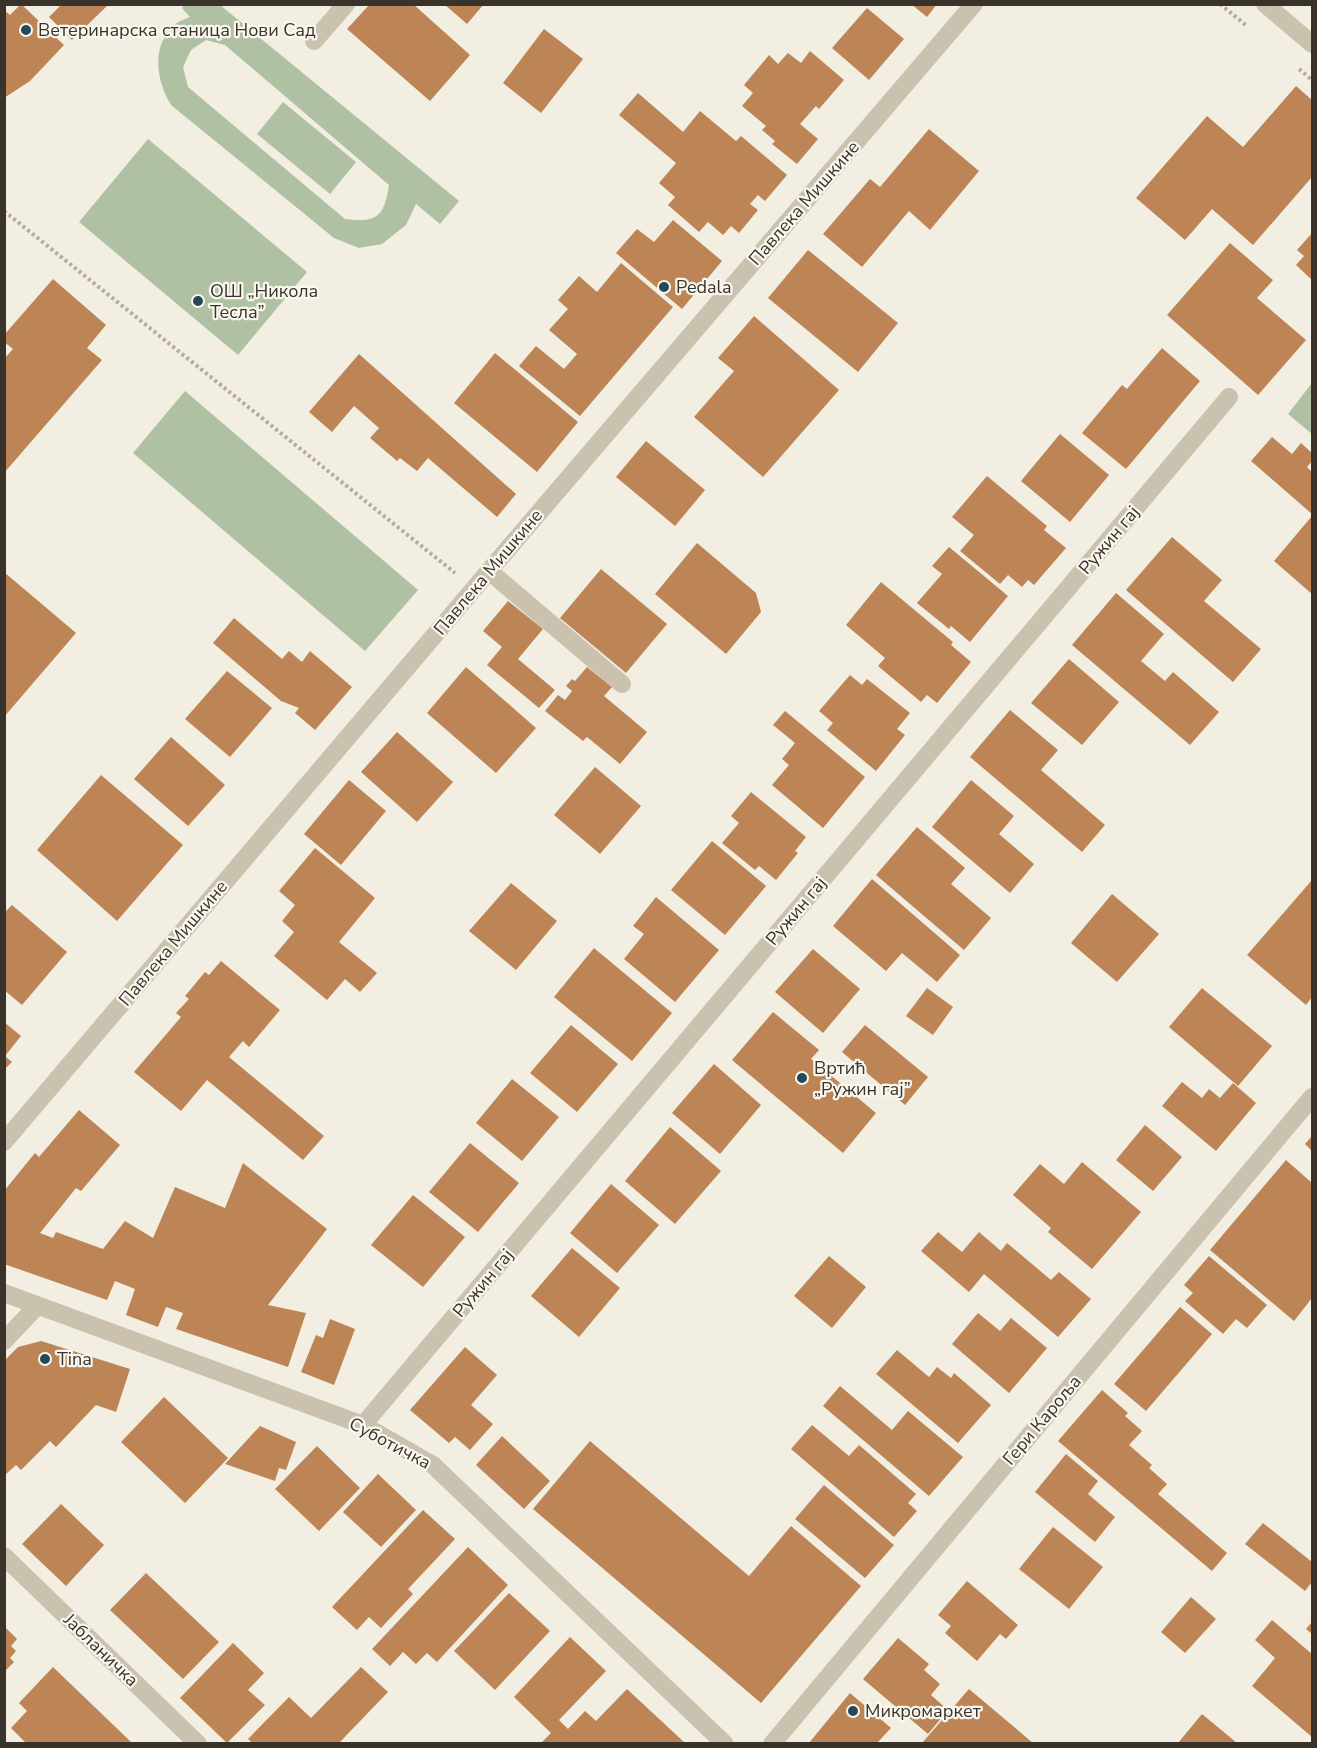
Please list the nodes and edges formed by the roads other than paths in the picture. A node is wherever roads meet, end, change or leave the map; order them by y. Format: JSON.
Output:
{"nodes":[{"id":1,"x":345,"y":4,"type":"edge"},
{"id":2,"x":974,"y":4,"type":"edge"},
{"id":3,"x":1265,"y":4,"type":"edge"},
{"id":4,"x":314,"y":41,"type":"dead end"},
{"id":5,"x":1312,"y":44,"type":"edge"},
{"id":6,"x":1229,"y":397,"type":"dead end"},
{"id":7,"x":489,"y":571,"type":"junction"},
{"id":8,"x":622,"y":684,"type":"dead end"},
{"id":9,"x":1312,"y":1097,"type":"edge"},
{"id":10,"x":4,"y":1142,"type":"edge"},
{"id":11,"x":4,"y":1293,"type":"edge"},
{"id":12,"x":37,"y":1306,"type":"junction"},
{"id":13,"x":4,"y":1341,"type":"edge"},
{"id":14,"x":363,"y":1425,"type":"junction"},
{"id":15,"x":4,"y":1556,"type":"edge"},
{"id":16,"x":198,"y":1743,"type":"edge"},
{"id":17,"x":725,"y":1743,"type":"edge"},
{"id":18,"x":772,"y":1743,"type":"edge"}],
"edges":[{"from":1,"to":4,"type":"street"},
{"from":2,"to":7,"type":"street","name":"Павлека Мишкине"},
{"from":3,"to":5,"type":"street"},
{"from":6,"to":14,"type":"street","name":"Ружин гај"},
{"from":7,"to":8,"type":"street"},
{"from":7,"to":10,"type":"street","name":"Павлека Мишкине"},
{"from":9,"to":18,"type":"street","name":"Гери Кароља"},
{"from":11,"to":12,"type":"street","name":"Суботичка"},
{"from":12,"to":13,"type":"street"},
{"from":12,"to":14,"type":"street","name":"Суботичка"},
{"from":14,"to":17,"type":"street","name":"Суботичка"},
{"from":15,"to":16,"type":"street","name":"Јабланичка"}]}
